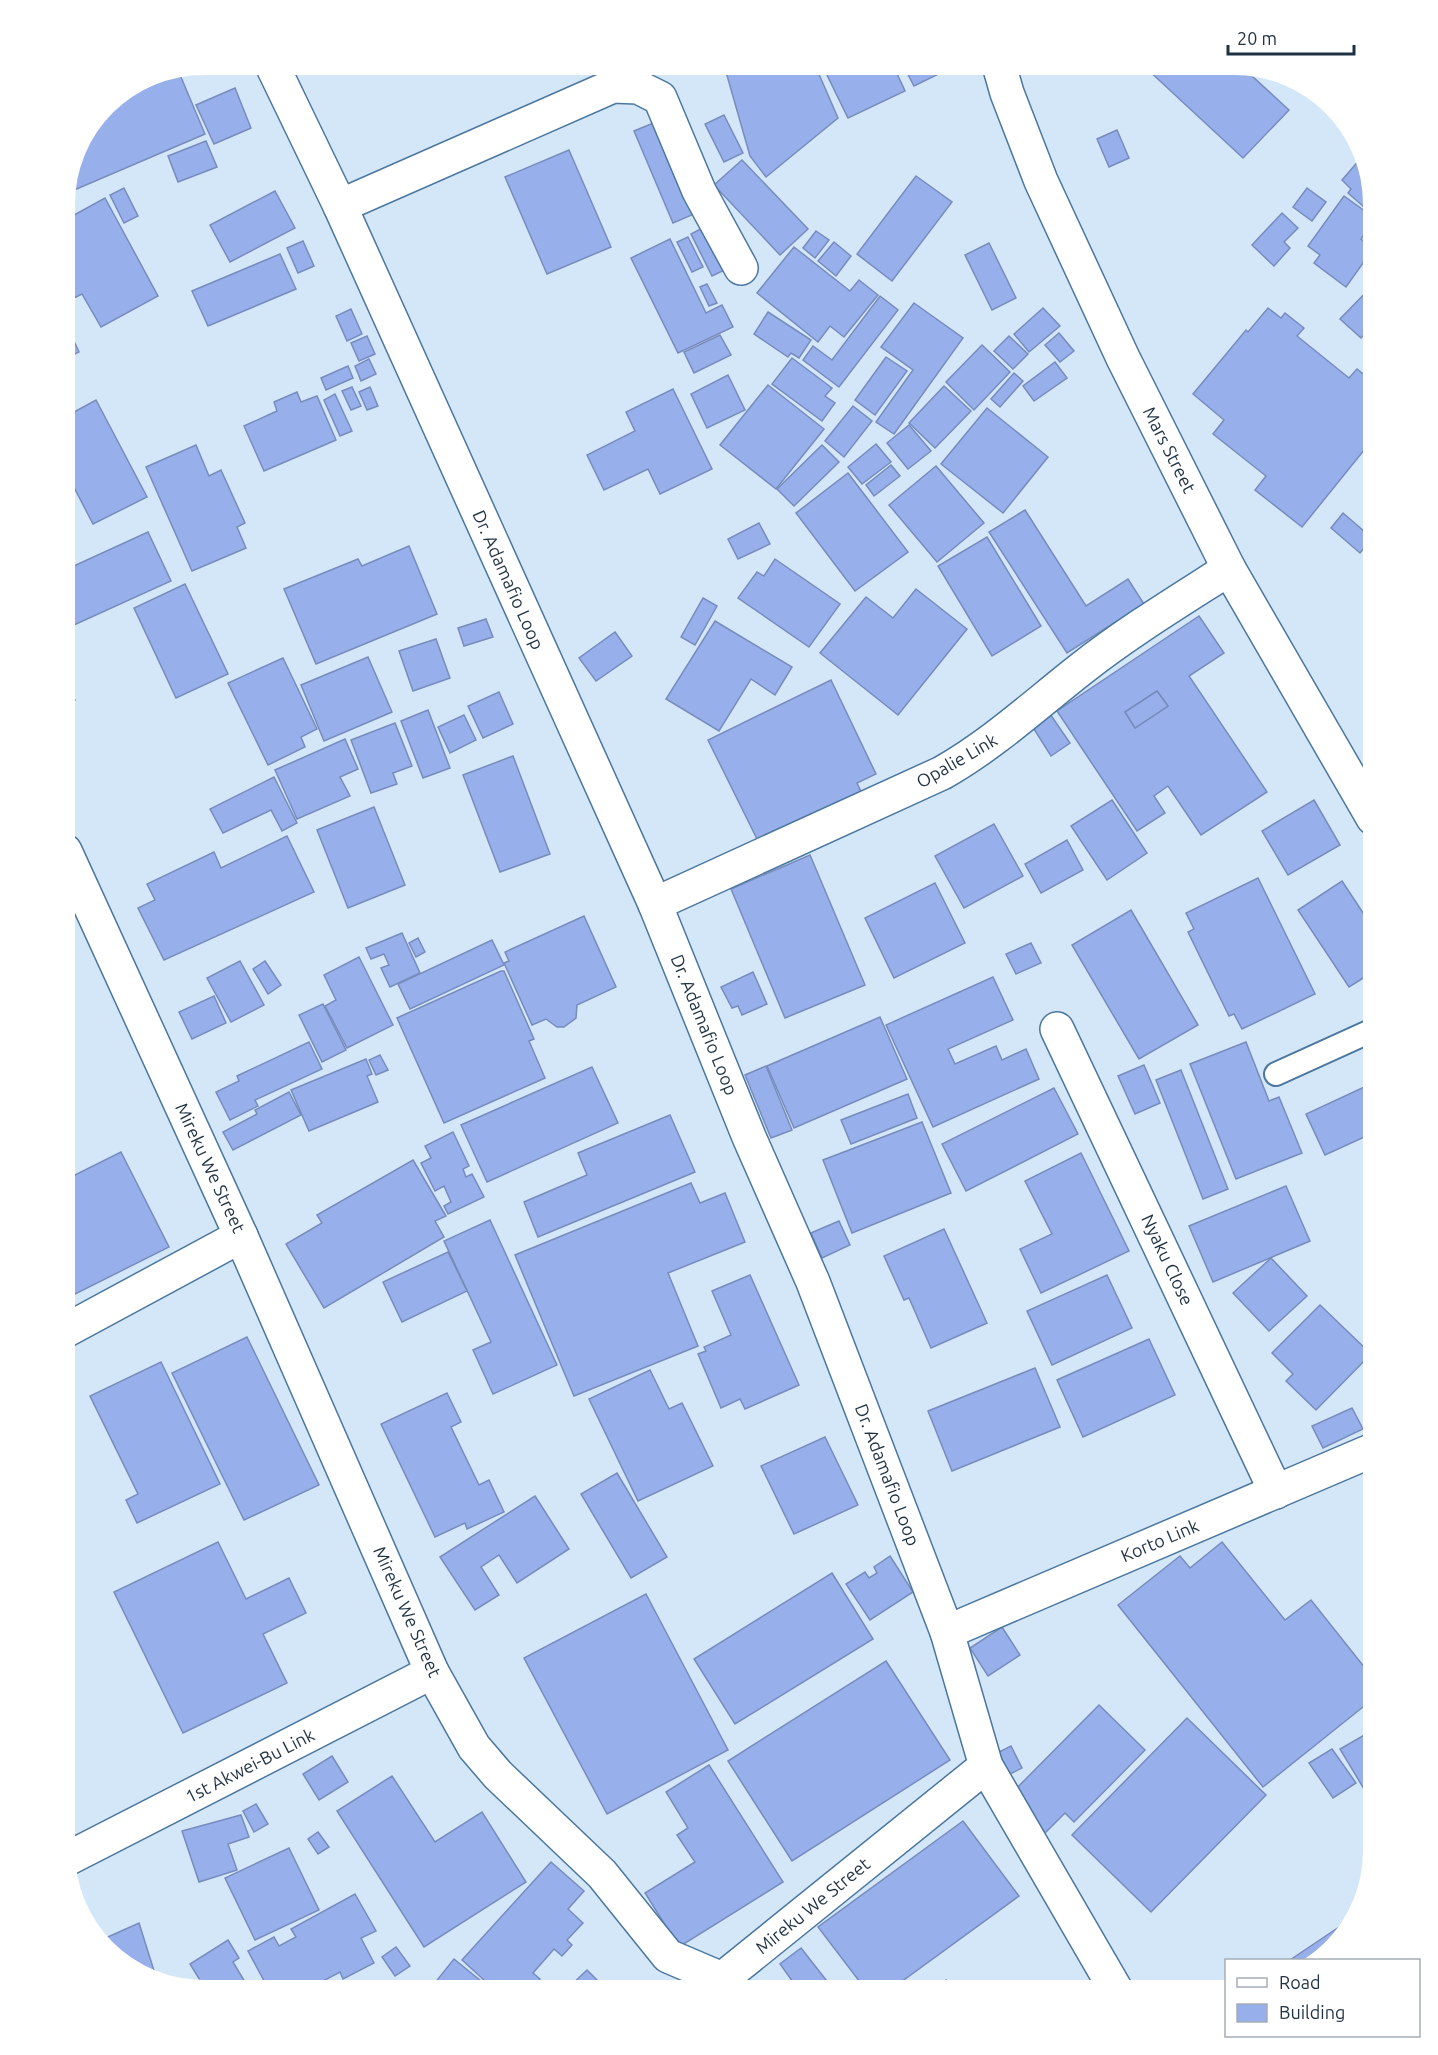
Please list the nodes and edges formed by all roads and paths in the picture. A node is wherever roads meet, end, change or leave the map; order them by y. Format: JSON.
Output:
{"nodes":[{"id":1,"x":277,"y":75,"type":"edge"},
{"id":2,"x":1002,"y":75,"type":"edge"},
{"id":3,"x":340,"y":206,"type":"junction"},
{"id":4,"x":741,"y":268,"type":"dead end"},
{"id":5,"x":1229,"y":569,"type":"junction"},
{"id":6,"x":1363,"y":797,"type":"edge"},
{"id":7,"x":75,"y":873,"type":"edge"},
{"id":8,"x":655,"y":904,"type":"junction"},
{"id":9,"x":1057,"y":1029,"type":"dead end"},
{"id":10,"x":1363,"y":1035,"type":"edge"},
{"id":11,"x":1276,"y":1074,"type":"dead end"},
{"id":12,"x":241,"y":1236,"type":"junction"},
{"id":13,"x":75,"y":1325,"type":"edge"},
{"id":14,"x":1363,"y":1455,"type":"edge"},
{"id":15,"x":1276,"y":1492,"type":"junction"},
{"id":16,"x":947,"y":1632,"type":"junction"},
{"id":17,"x":432,"y":1672,"type":"junction"},
{"id":18,"x":986,"y":1766,"type":"junction"},
{"id":19,"x":75,"y":1854,"type":"edge"},
{"id":20,"x":713,"y":1980,"type":"edge"},
{"id":21,"x":728,"y":1980,"type":"edge"},
{"id":22,"x":1110,"y":1980,"type":"edge"}],
"edges":[{"from":1,"to":3,"type":"street","name":"Dr. Adamafio Loop"},
{"from":2,"to":5,"type":"street","name":"Mars Street"},
{"from":3,"to":4,"type":"street"},
{"from":3,"to":8,"type":"street","name":"Dr. Adamafio Loop"},
{"from":5,"to":6,"type":"street","name":"Mars Street"},
{"from":5,"to":8,"type":"street","name":"Opalie Link"},
{"from":7,"to":12,"type":"street","name":"Mireku We Street"},
{"from":8,"to":16,"type":"street","name":"Dr. Adamafio Loop"},
{"from":9,"to":15,"type":"street","name":"Nyaku Close"},
{"from":10,"to":11,"type":"lane"},
{"from":12,"to":13,"type":"street"},
{"from":12,"to":17,"type":"street","name":"Mireku We Street"},
{"from":14,"to":15,"type":"street","name":"Korto Link"},
{"from":15,"to":16,"type":"street","name":"Korto Link"},
{"from":16,"to":18,"type":"street","name":"Dr. Adamafio Loop"},
{"from":17,"to":19,"type":"street","name":"1st Akwei-Bu Link"},
{"from":17,"to":20,"type":"street","name":"Mireku We Street"},
{"from":18,"to":21,"type":"street","name":"Mireku We Street"},
{"from":18,"to":22,"type":"street","name":"Dr. Adamafio Loop"}]}
